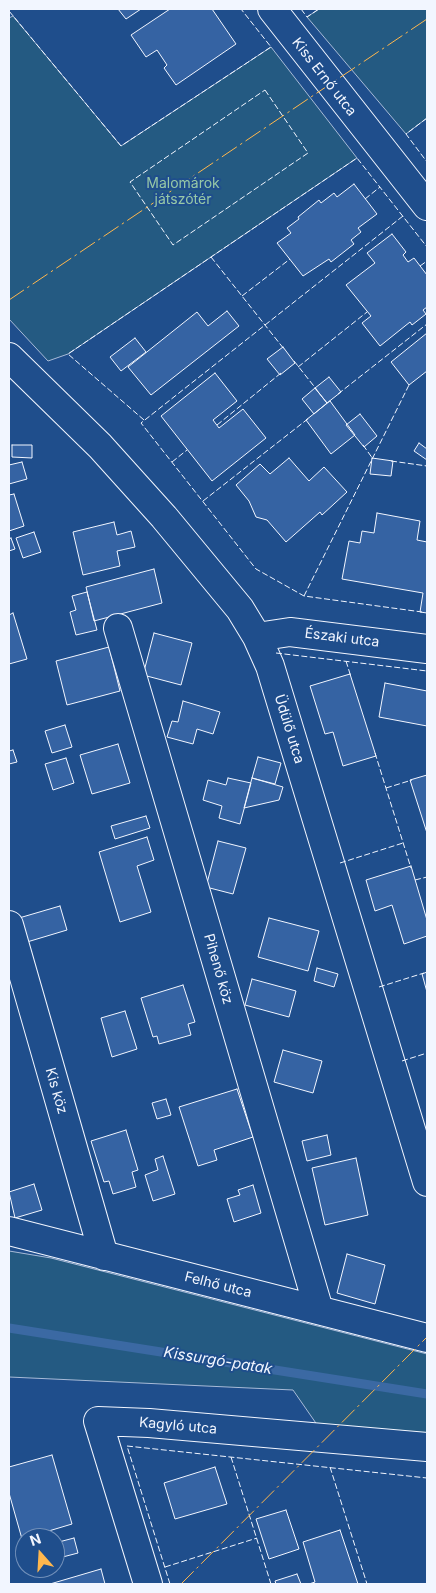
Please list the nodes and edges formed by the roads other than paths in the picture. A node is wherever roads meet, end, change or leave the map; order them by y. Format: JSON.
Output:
{"nodes":[{"id":1,"x":272,"y":9,"type":"edge"},
{"id":2,"x":427,"y":206,"type":"edge"},
{"id":3,"x":9,"y":357,"type":"edge"},
{"id":4,"x":118,"y":628,"type":"dead end"},
{"id":5,"x":258,"y":637,"type":"junction"},
{"id":6,"x":427,"y":649,"type":"edge"},
{"id":7,"x":9,"y":926,"type":"edge"},
{"id":8,"x":427,"y":1182,"type":"edge"},
{"id":9,"x":9,"y":1231,"type":"edge"},
{"id":10,"x":104,"y":1256,"type":"junction"},
{"id":11,"x":319,"y":1310,"type":"junction"},
{"id":12,"x":427,"y":1338,"type":"edge"},
{"id":13,"x":427,"y":1448,"type":"edge"},
{"id":14,"x":148,"y":1584,"type":"edge"}],
"edges":[{"from":1,"to":2,"type":"street","name":"Kiss Ernő utca"},
{"from":3,"to":5,"type":"street","name":"Üdülő utca"},
{"from":4,"to":11,"type":"street","name":"Pihenő köz"},
{"from":5,"to":6,"type":"street","name":"Északi utca"},
{"from":5,"to":8,"type":"street","name":"Üdülő utca"},
{"from":7,"to":10,"type":"street","name":"Kis köz"},
{"from":9,"to":10,"type":"street","name":"Felhő utca"},
{"from":10,"to":11,"type":"street","name":"Felhő utca"},
{"from":11,"to":12,"type":"street","name":"Felhő utca"},
{"from":13,"to":14,"type":"street","name":"Kagyló utca"}]}
